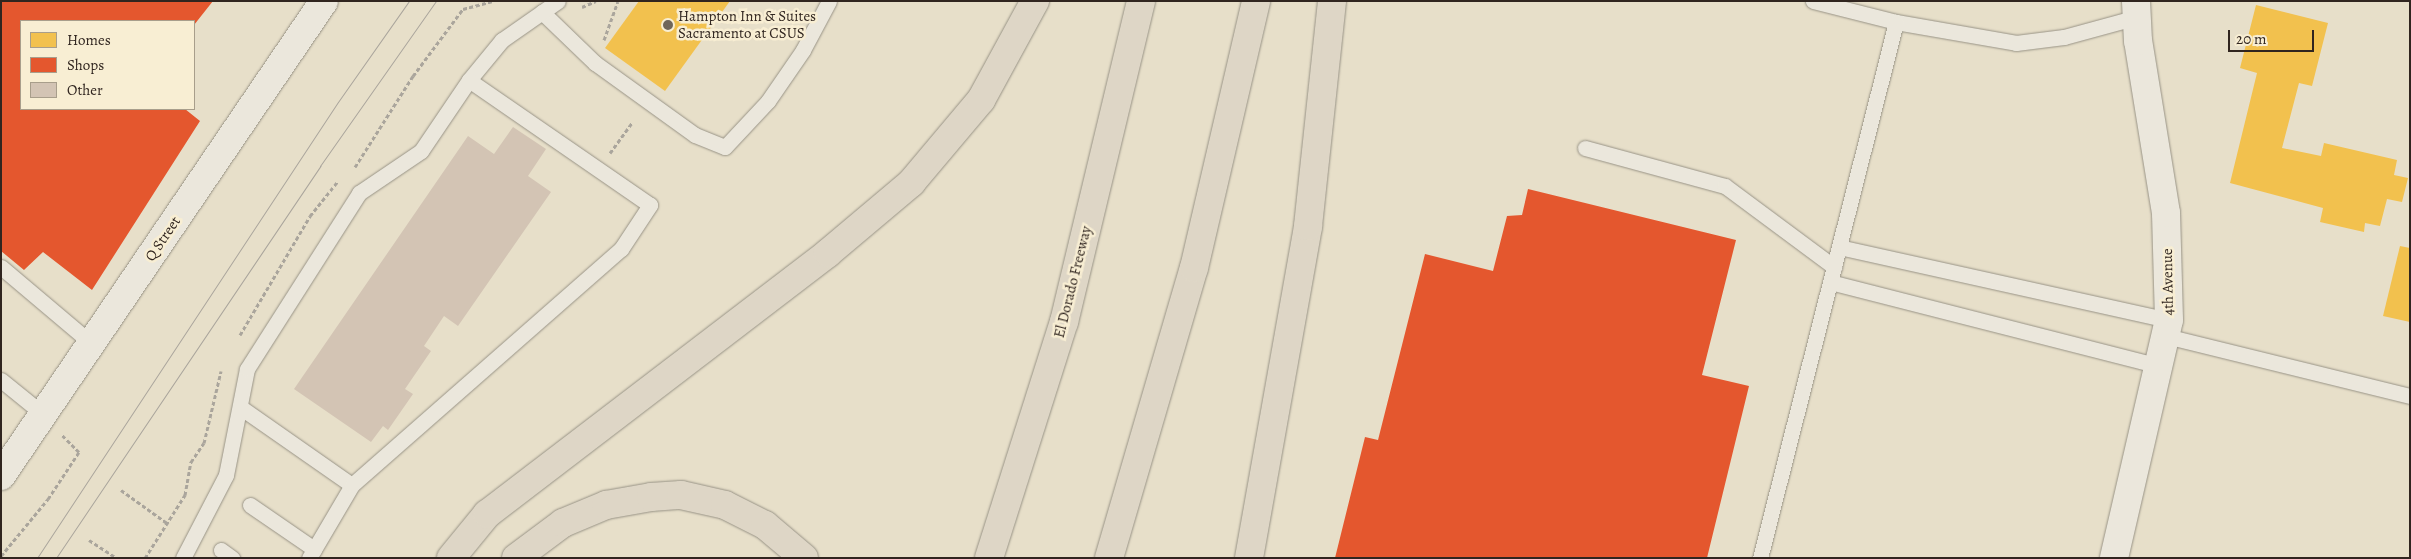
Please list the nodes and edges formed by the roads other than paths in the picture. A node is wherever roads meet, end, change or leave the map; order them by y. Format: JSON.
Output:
{"nodes":[{"id":1,"x":324,"y":1,"type":"edge"},
{"id":2,"x":558,"y":1,"type":"edge"},
{"id":3,"x":829,"y":1,"type":"edge"},
{"id":4,"x":1035,"y":1,"type":"edge"},
{"id":5,"x":1141,"y":1,"type":"edge"},
{"id":6,"x":1256,"y":1,"type":"edge"},
{"id":7,"x":1332,"y":1,"type":"edge"},
{"id":8,"x":1813,"y":1,"type":"edge"},
{"id":9,"x":2136,"y":9,"type":"edge"},
{"id":10,"x":542,"y":12,"type":"junction"},
{"id":11,"x":1896,"y":22,"type":"junction"},
{"id":12,"x":469,"y":80,"type":"junction"},
{"id":13,"x":1585,"y":148,"type":"dead end"},
{"id":14,"x":1839,"y":247,"type":"junction"},
{"id":15,"x":1,"y":267,"type":"edge"},
{"id":16,"x":1832,"y":275,"type":"junction"},
{"id":17,"x":2168,"y":328,"type":"junction"},
{"id":18,"x":92,"y":344,"type":"junction"},
{"id":19,"x":2159,"y":366,"type":"junction"},
{"id":20,"x":1,"y":380,"type":"edge"},
{"id":21,"x":2410,"y":396,"type":"edge"},
{"id":22,"x":240,"y":406,"type":"junction"},
{"id":23,"x":44,"y":416,"type":"junction"},
{"id":24,"x":1,"y":476,"type":"edge"},
{"id":25,"x":352,"y":485,"type":"junction"},
{"id":26,"x":250,"y":505,"type":"dead end"},
{"id":27,"x":312,"y":553,"type":"edge"},
{"id":28,"x":183,"y":558,"type":"edge"},
{"id":29,"x":451,"y":558,"type":"edge"},
{"id":30,"x":516,"y":558,"type":"edge"},
{"id":31,"x":804,"y":558,"type":"edge"},
{"id":32,"x":989,"y":558,"type":"edge"},
{"id":33,"x":1109,"y":558,"type":"edge"},
{"id":34,"x":1249,"y":558,"type":"edge"},
{"id":35,"x":1760,"y":558,"type":"edge"},
{"id":36,"x":2114,"y":558,"type":"edge"}],
"edges":[{"from":1,"to":18,"type":"street","name":"Q Street"},
{"from":2,"to":10,"type":"lane"},
{"from":3,"to":10,"type":"lane"},
{"from":4,"to":29,"type":"highway"},
{"from":5,"to":32,"type":"highway","name":"El Dorado Freeway"},
{"from":6,"to":33,"type":"highway"},
{"from":7,"to":34,"type":"highway"},
{"from":8,"to":11,"type":"lane"},
{"from":9,"to":11,"type":"lane"},
{"from":9,"to":17,"type":"street","name":"4th Avenue"},
{"from":10,"to":12,"type":"lane"},
{"from":11,"to":14,"type":"lane"},
{"from":12,"to":22,"type":"lane"},
{"from":12,"to":25,"type":"lane"},
{"from":13,"to":16,"type":"lane"},
{"from":14,"to":16,"type":"lane"},
{"from":14,"to":17,"type":"lane"},
{"from":15,"to":18,"type":"lane"},
{"from":16,"to":19,"type":"lane"},
{"from":16,"to":35,"type":"lane"},
{"from":17,"to":19,"type":"street","name":"4th Avenue"},
{"from":17,"to":21,"type":"lane"},
{"from":18,"to":23,"type":"street","name":"Q Street"},
{"from":19,"to":36,"type":"street","name":"4th Avenue"},
{"from":20,"to":23,"type":"lane"},
{"from":22,"to":25,"type":"lane"},
{"from":22,"to":28,"type":"lane"},
{"from":23,"to":24,"type":"street","name":"Q Street"},
{"from":25,"to":27,"type":"lane"},
{"from":26,"to":27,"type":"lane"},
{"from":30,"to":31,"type":"highway"}]}
